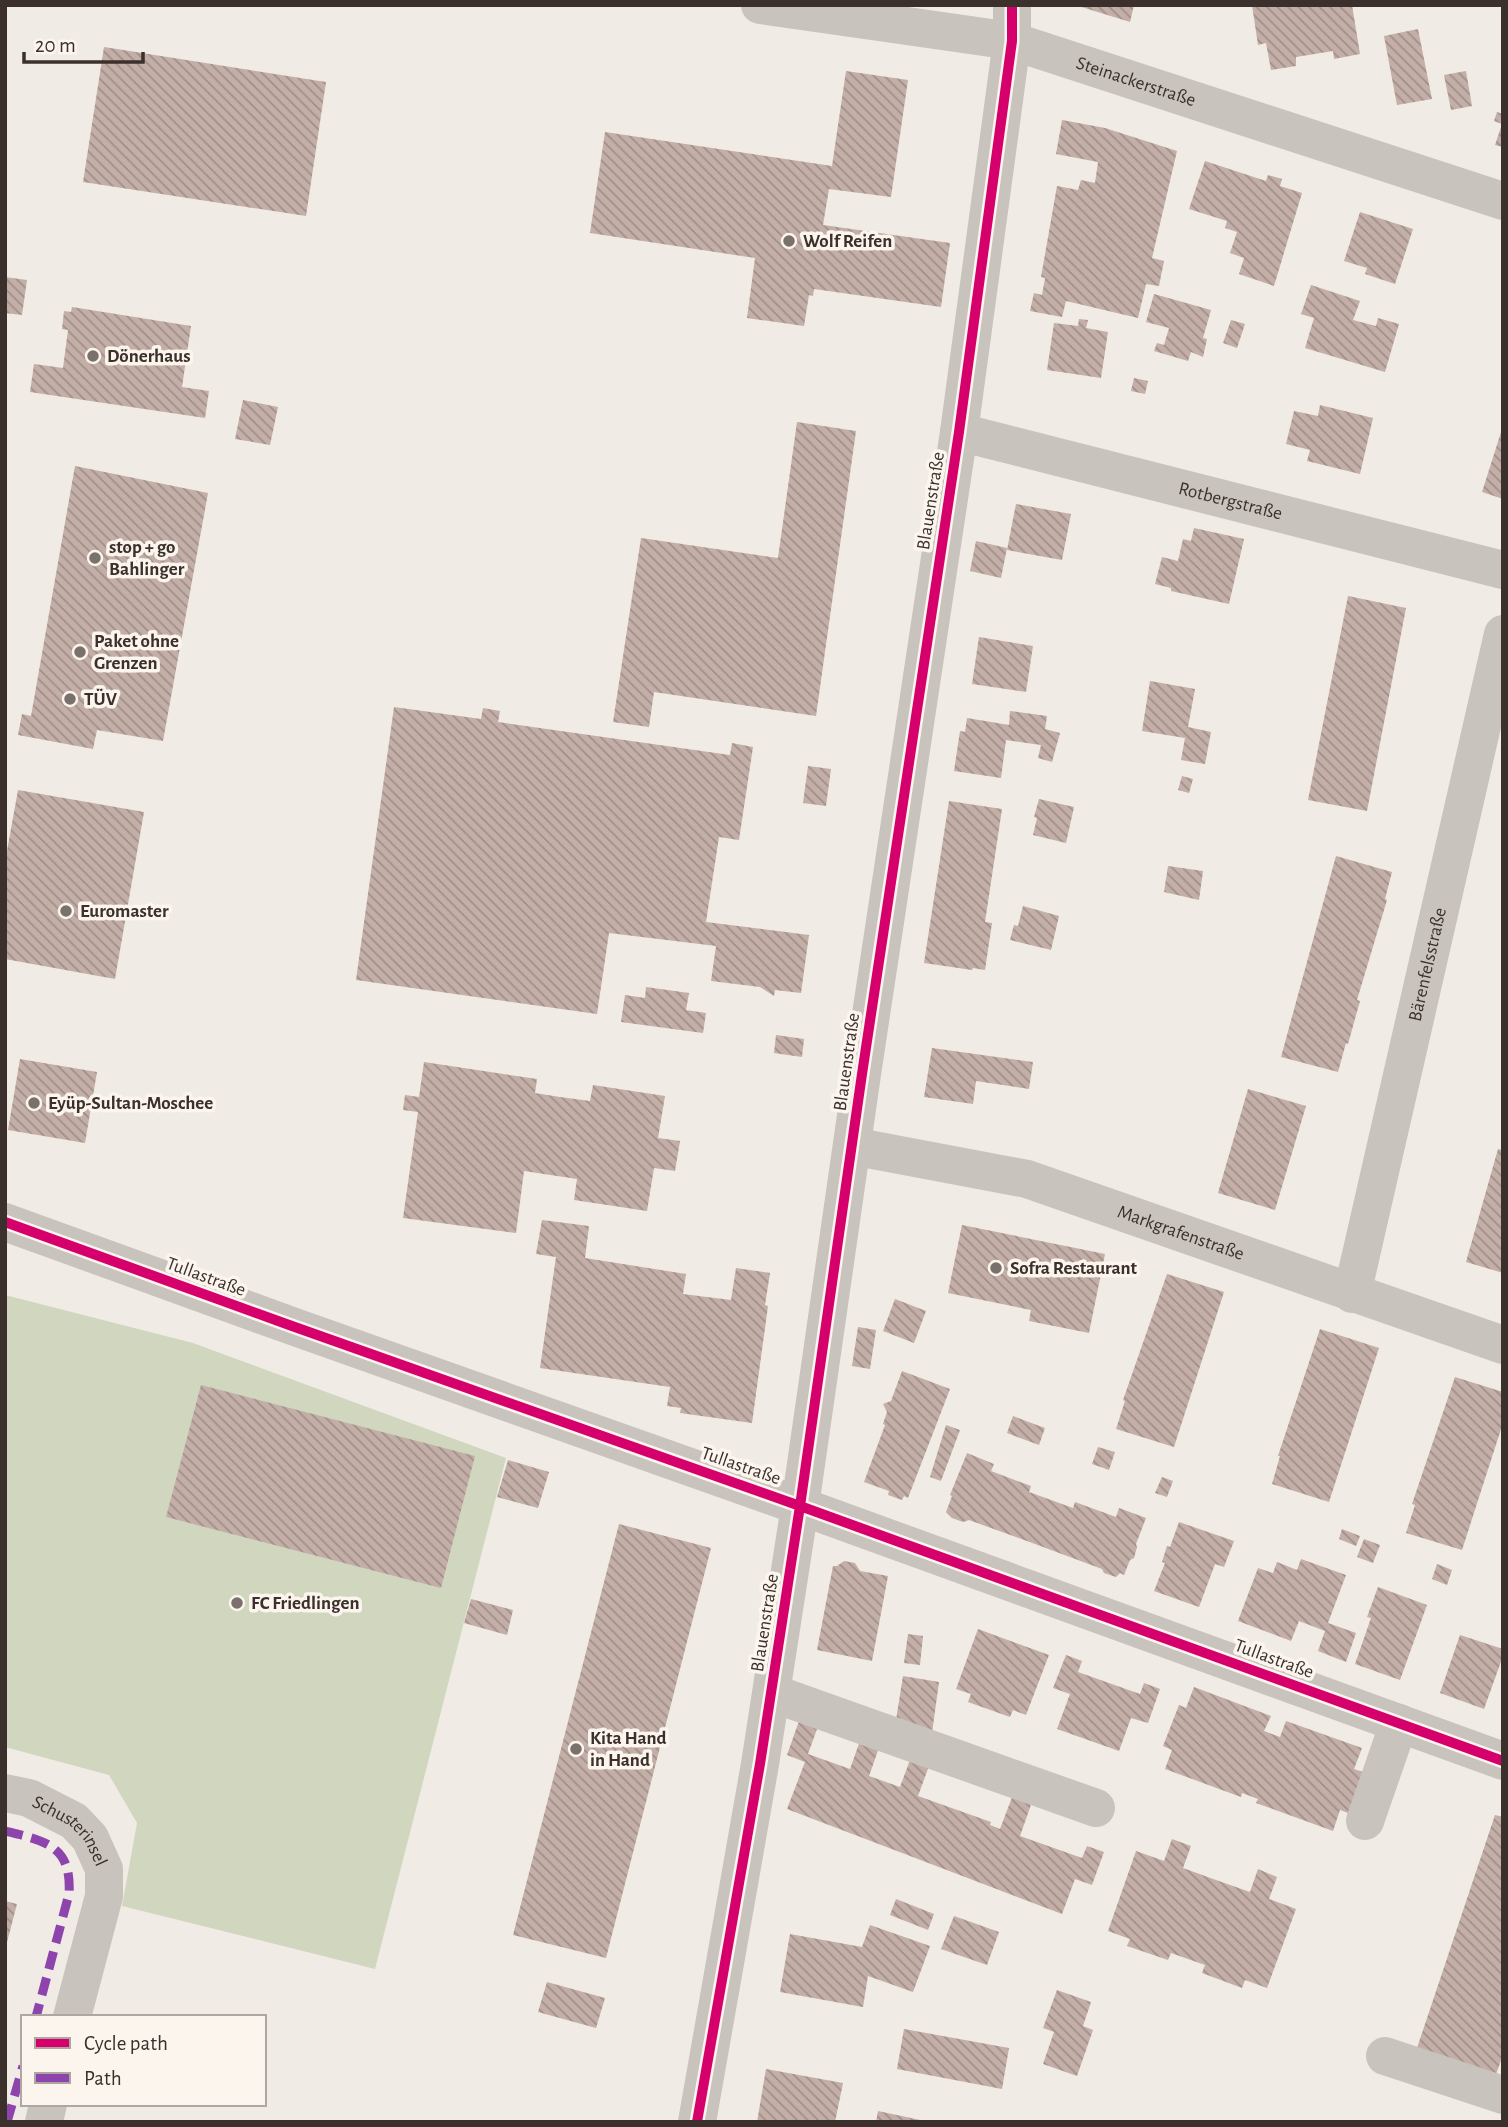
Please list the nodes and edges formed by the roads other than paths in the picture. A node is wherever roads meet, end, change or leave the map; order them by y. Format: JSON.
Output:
{"nodes":[{"id":1,"x":760,"y":5,"type":"edge"},
{"id":2,"x":1012,"y":23,"type":"edge"},
{"id":3,"x":1503,"y":201,"type":"edge"},
{"id":4,"x":959,"y":432,"type":"junction"},
{"id":5,"x":1503,"y":570,"type":"edge"},
{"id":6,"x":1503,"y":635,"type":"edge"},
{"id":7,"x":852,"y":1146,"type":"junction"},
{"id":8,"x":5,"y":1222,"type":"edge"},
{"id":9,"x":1352,"y":1294,"type":"junction"},
{"id":10,"x":1503,"y":1345,"type":"edge"},
{"id":11,"x":800,"y":1506,"type":"junction"},
{"id":12,"x":772,"y":1693,"type":"junction"},
{"id":13,"x":1399,"y":1723,"type":"junction"},
{"id":14,"x":1503,"y":1761,"type":"edge"},
{"id":15,"x":5,"y":1793,"type":"edge"},
{"id":16,"x":1096,"y":1808,"type":"dead end"},
{"id":17,"x":1365,"y":1821,"type":"dead end"},
{"id":18,"x":73,"y":2015,"type":"edge"},
{"id":19,"x":1385,"y":2056,"type":"dead end"},
{"id":20,"x":1503,"y":2095,"type":"edge"},
{"id":21,"x":697,"y":2122,"type":"edge"}],
"edges":[{"from":1,"to":2,"type":"street","name":"Steinackerstraße"},
{"from":2,"to":3,"type":"street","name":"Steinackerstraße"},
{"from":2,"to":4,"type":"street","name":"Blauenstraße"},
{"from":4,"to":5,"type":"street","name":"Rotbergstraße"},
{"from":4,"to":7,"type":"street","name":"Blauenstraße"},
{"from":6,"to":9,"type":"street","name":"Bärenfelsstraße"},
{"from":7,"to":9,"type":"street","name":"Markgrafenstraße"},
{"from":7,"to":11,"type":"street","name":"Blauenstraße"},
{"from":8,"to":11,"type":"street","name":"Tullastraße"},
{"from":9,"to":10,"type":"street","name":"Markgrafenstraße"},
{"from":11,"to":12,"type":"street","name":"Blauenstraße"},
{"from":11,"to":13,"type":"street","name":"Tullastraße"},
{"from":12,"to":16,"type":"street","name":"Blauenstraße"},
{"from":12,"to":21,"type":"street","name":"Blauenstraße"},
{"from":13,"to":14,"type":"street","name":"Tullastraße"},
{"from":13,"to":17,"type":"street"},
{"from":15,"to":18,"type":"street","name":"Schusterinsel"},
{"from":19,"to":20,"type":"street"}]}
